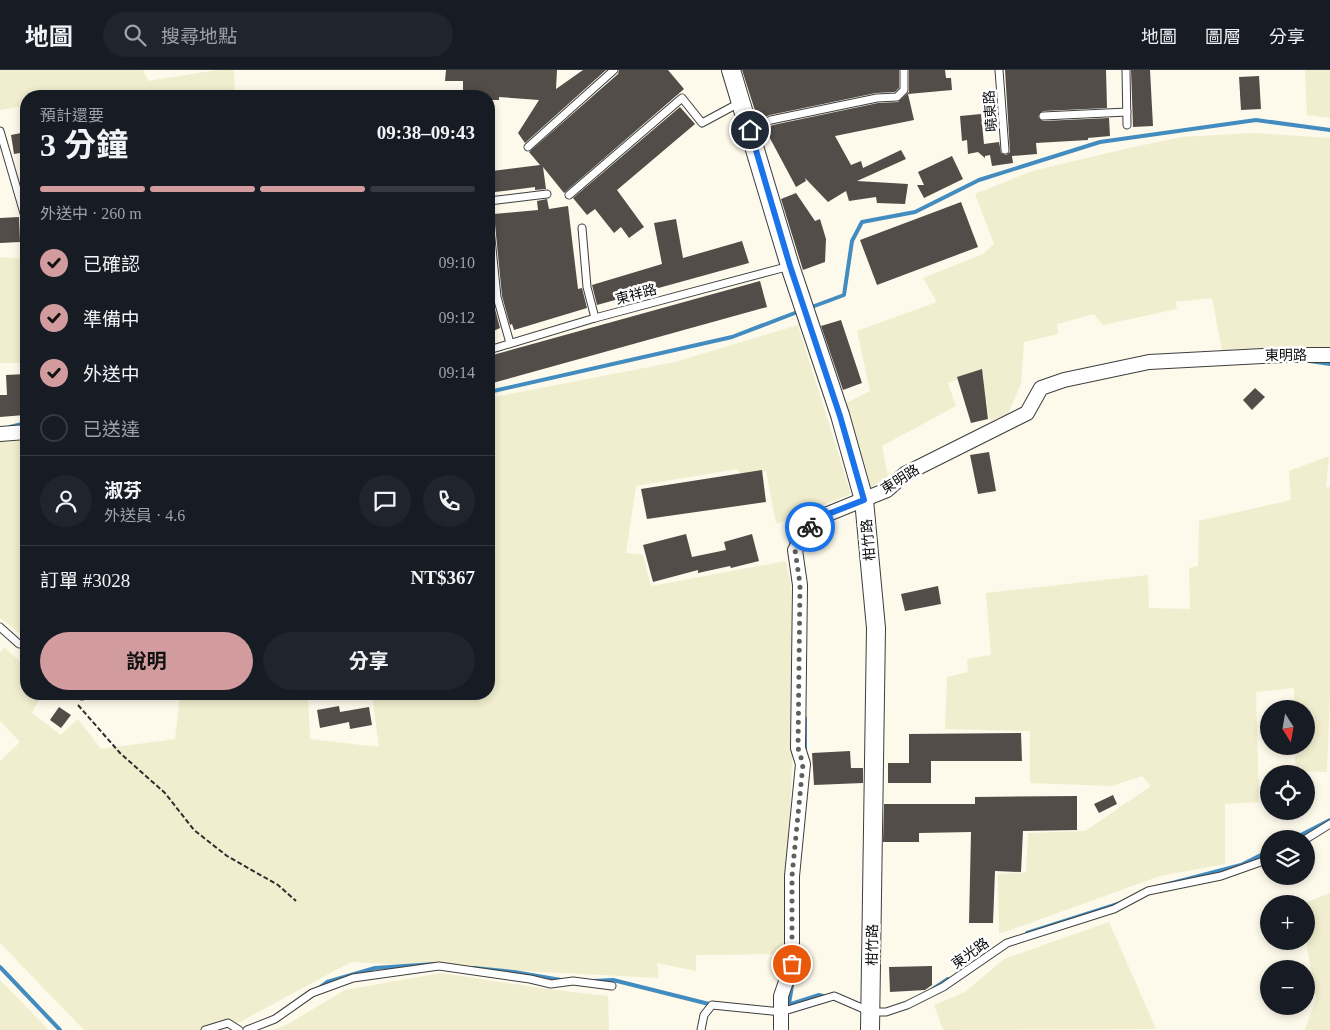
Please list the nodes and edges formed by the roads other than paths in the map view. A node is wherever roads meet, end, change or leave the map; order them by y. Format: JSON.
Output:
{"nodes":[{"id":1,"x":614,"y":70,"type":"edge"},
{"id":2,"x":731,"y":70,"type":"edge"},
{"id":3,"x":904,"y":70,"type":"edge"},
{"id":4,"x":999,"y":70,"type":"edge"},
{"id":5,"x":1126,"y":70,"type":"edge"},
{"id":6,"x":741,"y":102,"type":"junction"},
{"id":7,"x":1127,"y":112,"type":"junction"},
{"id":8,"x":1043,"y":116,"type":"dead end"},
{"id":9,"x":1127,"y":125,"type":"dead end"},
{"id":10,"x":750,"y":130,"type":"junction"},
{"id":11,"x":0,"y":131,"type":"edge"},
{"id":12,"x":528,"y":147,"type":"dead end"},
{"id":13,"x":1005,"y":150,"type":"dead end"},
{"id":14,"x":548,"y":194,"type":"dead end"},
{"id":15,"x":569,"y":195,"type":"dead end"},
{"id":16,"x":20,"y":199,"type":"edge"},
{"id":17,"x":495,"y":200,"type":"edge"},
{"id":18,"x":582,"y":228,"type":"dead end"},
{"id":19,"x":790,"y":266,"type":"junction"},
{"id":20,"x":495,"y":278,"type":"edge"},
{"id":21,"x":595,"y":318,"type":"junction"},
{"id":22,"x":510,"y":343,"type":"junction"},
{"id":23,"x":495,"y":348,"type":"edge"},
{"id":24,"x":1330,"y":355,"type":"edge"},
{"id":25,"x":20,"y":432,"type":"edge"},
{"id":26,"x":0,"y":434,"type":"edge"},
{"id":27,"x":864,"y":500,"type":"junction"},
{"id":28,"x":0,"y":627,"type":"edge"},
{"id":29,"x":20,"y":644,"type":"edge"},
{"id":30,"x":1330,"y":824,"type":"edge"},
{"id":31,"x":1315,"y":833,"type":"edge"},
{"id":32,"x":1260,"y":862,"type":"edge"},
{"id":33,"x":612,"y":986,"type":"dead end"},
{"id":34,"x":781,"y":1012,"type":"junction"},
{"id":35,"x":871,"y":1012,"type":"junction"},
{"id":36,"x":205,"y":1030,"type":"edge"},
{"id":37,"x":239,"y":1030,"type":"edge"},
{"id":38,"x":247,"y":1030,"type":"edge"},
{"id":39,"x":701,"y":1030,"type":"edge"},
{"id":40,"x":781,"y":1030,"type":"edge"},
{"id":41,"x":870,"y":1030,"type":"edge"}],
"edges":[{"from":1,"to":12,"type":"lane"},
{"from":2,"to":6,"type":"street","name":"柑竹路"},
{"from":3,"to":10,"type":"lane"},
{"from":4,"to":13,"type":"lane","name":"曉東路"},
{"from":5,"to":7,"type":"lane"},
{"from":6,"to":10,"type":"street","name":"柑竹路"},
{"from":6,"to":15,"type":"lane"},
{"from":7,"to":8,"type":"lane"},
{"from":7,"to":9,"type":"lane"},
{"from":10,"to":19,"type":"street","name":"柑竹路"},
{"from":11,"to":16,"type":"lane"},
{"from":14,"to":17,"type":"lane"},
{"from":18,"to":21,"type":"lane"},
{"from":19,"to":21,"type":"lane","name":"東祥路"},
{"from":19,"to":27,"type":"street","name":"柑竹路"},
{"from":20,"to":22,"type":"lane"},
{"from":21,"to":22,"type":"lane","name":"東祥路"},
{"from":22,"to":23,"type":"lane","name":"東祥路"},
{"from":24,"to":27,"type":"street","name":"東明路"},
{"from":25,"to":26,"type":"street"},
{"from":27,"to":34,"type":"street","name":"東明路"},
{"from":27,"to":35,"type":"street","name":"柑竹路"},
{"from":28,"to":29,"type":"lane"},
{"from":30,"to":31,"type":"lane"},
{"from":32,"to":35,"type":"lane","name":"東光路"},
{"from":33,"to":38,"type":"lane"},
{"from":34,"to":35,"type":"lane"},
{"from":34,"to":39,"type":"lane"},
{"from":34,"to":40,"type":"street","name":"東明路"},
{"from":35,"to":41,"type":"street","name":"柑竹路"},
{"from":36,"to":37,"type":"lane"}]}
